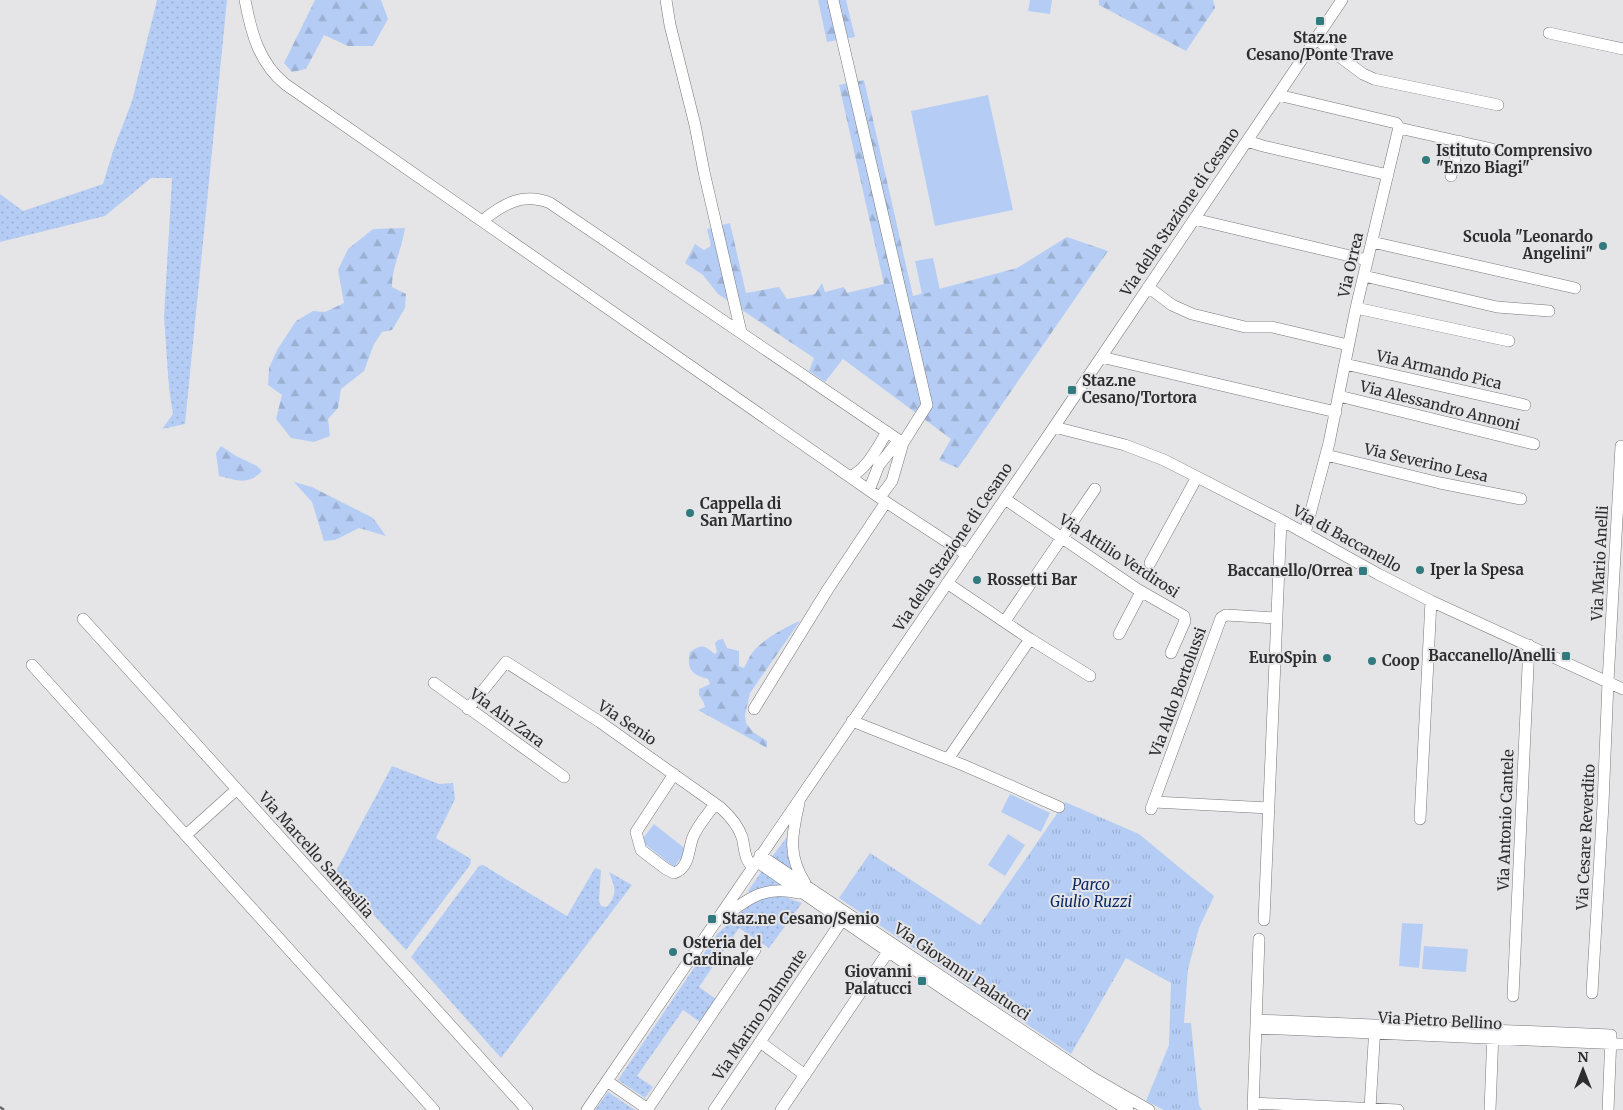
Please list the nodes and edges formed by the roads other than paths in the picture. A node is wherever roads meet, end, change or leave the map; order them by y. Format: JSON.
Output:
{"nodes":[{"id":1,"x":245,"y":0,"type":"edge"},
{"id":2,"x":666,"y":0,"type":"edge"},
{"id":3,"x":833,"y":0,"type":"edge"},
{"id":4,"x":1342,"y":0,"type":"edge"},
{"id":5,"x":1549,"y":33,"type":"dead end"},
{"id":6,"x":1316,"y":39,"type":"junction"},
{"id":7,"x":1623,"y":49,"type":"edge"},
{"id":8,"x":1278,"y":95,"type":"junction"},
{"id":9,"x":1498,"y":105,"type":"dead end"},
{"id":10,"x":1399,"y":128,"type":"junction"},
{"id":11,"x":1247,"y":141,"type":"junction"},
{"id":12,"x":1459,"y":141,"type":"junction"},
{"id":13,"x":1492,"y":149,"type":"dead end"},
{"id":14,"x":1388,"y":175,"type":"junction"},
{"id":15,"x":1451,"y":176,"type":"dead end"},
{"id":16,"x":1194,"y":219,"type":"junction"},
{"id":17,"x":482,"y":221,"type":"junction"},
{"id":18,"x":1372,"y":242,"type":"junction"},
{"id":19,"x":1367,"y":260,"type":"junction"},
{"id":20,"x":1364,"y":276,"type":"junction"},
{"id":21,"x":1148,"y":287,"type":"junction"},
{"id":22,"x":1575,"y":288,"type":"dead end"},
{"id":23,"x":1356,"y":308,"type":"junction"},
{"id":24,"x":1549,"y":311,"type":"dead end"},
{"id":25,"x":741,"y":332,"type":"junction"},
{"id":26,"x":1509,"y":341,"type":"dead end"},
{"id":27,"x":1348,"y":346,"type":"junction"},
{"id":28,"x":1101,"y":357,"type":"junction"},
{"id":29,"x":1345,"y":364,"type":"junction"},
{"id":30,"x":1340,"y":396,"type":"junction"},
{"id":31,"x":1525,"y":405,"type":"dead end"},
{"id":32,"x":1336,"y":412,"type":"junction"},
{"id":33,"x":1054,"y":427,"type":"junction"},
{"id":34,"x":887,"y":432,"type":"junction"},
{"id":35,"x":901,"y":441,"type":"junction"},
{"id":36,"x":1534,"y":444,"type":"dead end"},
{"id":37,"x":1622,"y":446,"type":"dead end"},
{"id":38,"x":1326,"y":456,"type":"junction"},
{"id":39,"x":850,"y":477,"type":"junction"},
{"id":40,"x":1197,"y":477,"type":"junction"},
{"id":41,"x":1095,"y":489,"type":"dead end"},
{"id":42,"x":869,"y":490,"type":"junction"},
{"id":43,"x":883,"y":499,"type":"junction"},
{"id":44,"x":1004,"y":499,"type":"junction"},
{"id":45,"x":1521,"y":500,"type":"dead end"},
{"id":46,"x":1281,"y":520,"type":"junction"},
{"id":47,"x":1305,"y":533,"type":"junction"},
{"id":48,"x":1061,"y":538,"type":"junction"},
{"id":49,"x":967,"y":554,"type":"junction"},
{"id":50,"x":1150,"y":563,"type":"dead end"},
{"id":51,"x":947,"y":582,"type":"junction"},
{"id":52,"x":1141,"y":592,"type":"junction"},
{"id":53,"x":1431,"y":601,"type":"junction"},
{"id":54,"x":1277,"y":618,"type":"junction"},
{"id":55,"x":83,"y":619,"type":"dead end"},
{"id":56,"x":1005,"y":621,"type":"junction"},
{"id":57,"x":1119,"y":634,"type":"dead end"},
{"id":58,"x":1030,"y":638,"type":"junction"},
{"id":59,"x":1528,"y":645,"type":"junction"},
{"id":60,"x":1170,"y":653,"type":"dead end"},
{"id":61,"x":32,"y":665,"type":"dead end"},
{"id":62,"x":1090,"y":676,"type":"dead end"},
{"id":63,"x":1608,"y":682,"type":"junction"},
{"id":64,"x":434,"y":683,"type":"dead end"},
{"id":65,"x":1623,"y":689,"type":"edge"},
{"id":66,"x":468,"y":709,"type":"junction"},
{"id":67,"x":754,"y":709,"type":"dead end"},
{"id":68,"x":852,"y":721,"type":"junction"},
{"id":69,"x":948,"y":759,"type":"junction"},
{"id":70,"x":674,"y":774,"type":"junction"},
{"id":71,"x":564,"y":777,"type":"dead end"},
{"id":72,"x":236,"y":790,"type":"junction"},
{"id":73,"x":800,"y":797,"type":"junction"},
{"id":74,"x":716,"y":804,"type":"junction"},
{"id":75,"x":1059,"y":807,"type":"dead end"},
{"id":76,"x":1269,"y":808,"type":"junction"},
{"id":77,"x":1420,"y":819,"type":"dead end"},
{"id":78,"x":186,"y":836,"type":"junction"},
{"id":79,"x":756,"y":861,"type":"junction"},
{"id":80,"x":805,"y":890,"type":"junction"},
{"id":81,"x":845,"y":916,"type":"junction"},
{"id":82,"x":1264,"y":920,"type":"dead end"},
{"id":83,"x":712,"y":926,"type":"junction"},
{"id":84,"x":1259,"y":939,"type":"dead end"},
{"id":85,"x":891,"y":948,"type":"junction"},
{"id":86,"x":755,"y":950,"type":"dead end"},
{"id":87,"x":1592,"y":993,"type":"dead end"},
{"id":88,"x":1513,"y":996,"type":"dead end"},
{"id":89,"x":1256,"y":1024,"type":"junction"},
{"id":90,"x":1375,"y":1029,"type":"junction"},
{"id":91,"x":1492,"y":1034,"type":"junction"},
{"id":92,"x":1623,"y":1036,"type":"edge"},
{"id":93,"x":1610,"y":1039,"type":"junction"},
{"id":94,"x":760,"y":1042,"type":"junction"},
{"id":95,"x":1623,"y":1044,"type":"edge"},
{"id":96,"x":805,"y":1075,"type":"junction"},
{"id":97,"x":607,"y":1081,"type":"junction"},
{"id":98,"x":1253,"y":1107,"type":"edge"},
{"id":99,"x":1370,"y":1108,"type":"junction"},
{"id":100,"x":434,"y":1110,"type":"edge"},
{"id":101,"x":527,"y":1110,"type":"edge"},
{"id":102,"x":587,"y":1110,"type":"edge"},
{"id":103,"x":648,"y":1110,"type":"edge"},
{"id":104,"x":714,"y":1110,"type":"edge"},
{"id":105,"x":781,"y":1110,"type":"edge"},
{"id":106,"x":1128,"y":1110,"type":"edge"},
{"id":107,"x":1149,"y":1110,"type":"edge"},
{"id":108,"x":1398,"y":1110,"type":"edge"},
{"id":109,"x":1490,"y":1110,"type":"edge"},
{"id":110,"x":1608,"y":1110,"type":"edge"}],
"edges":[{"from":1,"to":17,"type":"street"},
{"from":2,"to":25,"type":"street"},
{"from":3,"to":35,"type":"street"},
{"from":4,"to":6,"type":"street","name":"Via della Stazione di Cesano"},
{"from":5,"to":7,"type":"street"},
{"from":6,"to":8,"type":"street","name":"Via della Stazione di Cesano"},
{"from":6,"to":9,"type":"street"},
{"from":8,"to":10,"type":"street"},
{"from":8,"to":11,"type":"street","name":"Via della Stazione di Cesano"},
{"from":10,"to":12,"type":"street"},
{"from":10,"to":14,"type":"street","name":"Via Orrea"},
{"from":11,"to":14,"type":"street"},
{"from":11,"to":16,"type":"street","name":"Via della Stazione di Cesano"},
{"from":12,"to":13,"type":"street"},
{"from":12,"to":15,"type":"street"},
{"from":14,"to":18,"type":"street","name":"Via Orrea"},
{"from":16,"to":19,"type":"street"},
{"from":16,"to":21,"type":"street","name":"Via della Stazione di Cesano"},
{"from":17,"to":25,"type":"street"},
{"from":17,"to":39,"type":"street"},
{"from":18,"to":19,"type":"street","name":"Via Orrea"},
{"from":18,"to":22,"type":"street"},
{"from":19,"to":20,"type":"street","name":"Via Orrea"},
{"from":20,"to":23,"type":"street","name":"Via Orrea"},
{"from":20,"to":24,"type":"street"},
{"from":21,"to":27,"type":"street"},
{"from":21,"to":28,"type":"street","name":"Via della Stazione di Cesano"},
{"from":23,"to":26,"type":"street"},
{"from":23,"to":27,"type":"street","name":"Via Orrea"},
{"from":25,"to":34,"type":"street"},
{"from":27,"to":29,"type":"street","name":"Via Orrea"},
{"from":28,"to":32,"type":"street"},
{"from":28,"to":33,"type":"street","name":"Via della Stazione di Cesano"},
{"from":29,"to":30,"type":"street","name":"Via Orrea"},
{"from":29,"to":31,"type":"street","name":"Via Armando Pica"},
{"from":30,"to":32,"type":"street","name":"Via Orrea"},
{"from":30,"to":36,"type":"street","name":"Via Alessandro Annoni"},
{"from":32,"to":38,"type":"street","name":"Via Orrea"},
{"from":33,"to":40,"type":"street","name":"Via di Baccanello"},
{"from":33,"to":44,"type":"street","name":"Via della Stazione di Cesano"},
{"from":34,"to":35,"type":"street"},
{"from":34,"to":39,"type":"street"},
{"from":35,"to":42,"type":"street"},
{"from":35,"to":43,"type":"street"},
{"from":37,"to":63,"type":"street","name":"Via Mario Anelli"},
{"from":38,"to":45,"type":"street","name":"Via Severino Lesa"},
{"from":38,"to":47,"type":"street","name":"Via Orrea"},
{"from":39,"to":42,"type":"street"},
{"from":40,"to":46,"type":"street","name":"Via di Baccanello"},
{"from":40,"to":50,"type":"street"},
{"from":41,"to":48,"type":"street"},
{"from":42,"to":43,"type":"street"},
{"from":43,"to":49,"type":"street"},
{"from":43,"to":67,"type":"street"},
{"from":44,"to":48,"type":"street","name":"Via Attilio Verdirosi"},
{"from":44,"to":49,"type":"street","name":"Via della Stazione di Cesano"},
{"from":46,"to":47,"type":"street","name":"Via di Baccanello"},
{"from":46,"to":54,"type":"street"},
{"from":47,"to":53,"type":"street","name":"Via di Baccanello"},
{"from":48,"to":52,"type":"street","name":"Via Attilio Verdirosi"},
{"from":48,"to":56,"type":"street"},
{"from":49,"to":51,"type":"street","name":"Via della Stazione di Cesano"},
{"from":51,"to":56,"type":"street"},
{"from":51,"to":68,"type":"street","name":"Via della Stazione di Cesano"},
{"from":52,"to":57,"type":"street"},
{"from":52,"to":60,"type":"street","name":"Via Attilio Verdirosi"},
{"from":53,"to":59,"type":"street","name":"Via di Baccanello"},
{"from":53,"to":77,"type":"street"},
{"from":54,"to":76,"type":"street"},
{"from":54,"to":76,"type":"street","name":"Via Aldo Bortolussi"},
{"from":55,"to":72,"type":"street","name":"Via Marcello Santasilia"},
{"from":56,"to":58,"type":"street"},
{"from":58,"to":62,"type":"street"},
{"from":58,"to":69,"type":"street"},
{"from":59,"to":63,"type":"street","name":"Via di Baccanello"},
{"from":59,"to":88,"type":"street","name":"Via Antonio Cantele"},
{"from":61,"to":78,"type":"street"},
{"from":63,"to":65,"type":"street","name":"Via di Baccanello"},
{"from":63,"to":87,"type":"street","name":"Via Cesare Reverdito"},
{"from":64,"to":66,"type":"street","name":"Via Ain Zara"},
{"from":66,"to":70,"type":"street","name":"Via Senio"},
{"from":66,"to":71,"type":"street","name":"Via Ain Zara"},
{"from":68,"to":69,"type":"street"},
{"from":68,"to":73,"type":"street","name":"Via della Stazione di Cesano"},
{"from":69,"to":75,"type":"street"},
{"from":70,"to":74,"type":"street","name":"Via Senio"},
{"from":70,"to":74,"type":"street"},
{"from":72,"to":78,"type":"street"},
{"from":72,"to":101,"type":"street","name":"Via Marcello Santasilia"},
{"from":73,"to":79,"type":"street","name":"Via della Stazione di Cesano"},
{"from":73,"to":80,"type":"street"},
{"from":74,"to":79,"type":"street","name":"Via Senio"},
{"from":76,"to":82,"type":"street"},
{"from":78,"to":100,"type":"street"},
{"from":79,"to":80,"type":"street","name":"Via Giovanni Palatucci"},
{"from":79,"to":83,"type":"street","name":"Via della Stazione di Cesano"},
{"from":80,"to":81,"type":"street","name":"Via Giovanni Palatucci"},
{"from":80,"to":83,"type":"street"},
{"from":81,"to":85,"type":"street","name":"Via Giovanni Palatucci"},
{"from":81,"to":94,"type":"street","name":"Via Marino Dalmonte"},
{"from":83,"to":97,"type":"street","name":"Via della Stazione di Cesano"},
{"from":84,"to":89,"type":"street"},
{"from":85,"to":96,"type":"street"},
{"from":85,"to":106,"type":"street","name":"Via Giovanni Palatucci"},
{"from":85,"to":107,"type":"street","name":"Via Giovanni Palatucci"},
{"from":86,"to":103,"type":"street"},
{"from":89,"to":90,"type":"street","name":"Via Pietro Bellino"},
{"from":89,"to":98,"type":"street"},
{"from":90,"to":91,"type":"street","name":"Via Pietro Bellino"},
{"from":90,"to":99,"type":"street"},
{"from":91,"to":93,"type":"street","name":"Via Pietro Bellino"},
{"from":91,"to":109,"type":"street"},
{"from":92,"to":93,"type":"street","name":"Via Pietro Bellino"},
{"from":93,"to":95,"type":"street","name":"Via Pietro Bellino"},
{"from":93,"to":110,"type":"street"},
{"from":94,"to":96,"type":"street"},
{"from":94,"to":104,"type":"street","name":"Via Marino Dalmonte"},
{"from":96,"to":105,"type":"street"},
{"from":97,"to":102,"type":"street","name":"Via della Stazione di Cesano"},
{"from":97,"to":103,"type":"street"},
{"from":98,"to":99,"type":"street"},
{"from":99,"to":108,"type":"street"}]}
